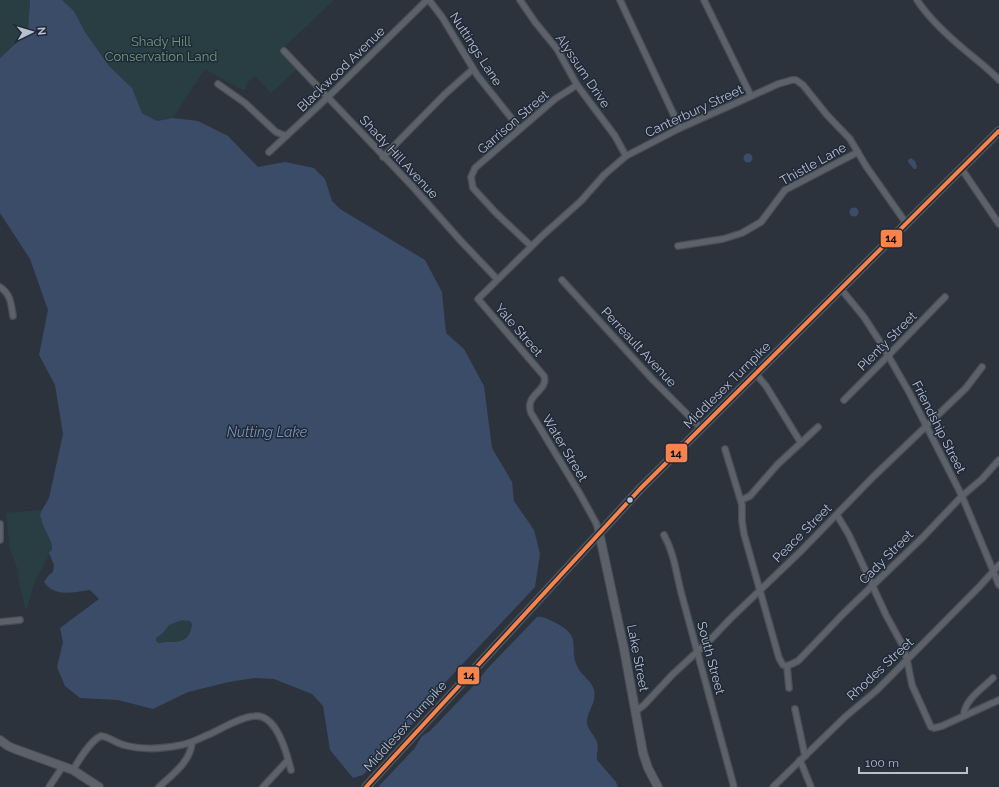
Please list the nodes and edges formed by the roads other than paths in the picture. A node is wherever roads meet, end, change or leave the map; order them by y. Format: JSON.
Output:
{"nodes":[{"id":1,"x":428,"y":0,"type":"edge"},
{"id":2,"x":520,"y":0,"type":"edge"},
{"id":3,"x":620,"y":0,"type":"edge"},
{"id":4,"x":704,"y":0,"type":"edge"},
{"id":5,"x":917,"y":0,"type":"edge"},
{"id":6,"x":284,"y":52,"type":"dead end"},
{"id":7,"x":473,"y":69,"type":"junction"},
{"id":8,"x":999,"y":80,"type":"edge"},
{"id":9,"x":218,"y":84,"type":"dead end"},
{"id":10,"x":577,"y":85,"type":"junction"},
{"id":11,"x":751,"y":96,"type":"junction"},
{"id":12,"x":328,"y":97,"type":"junction"},
{"id":13,"x":680,"y":128,"type":"junction"},
{"id":14,"x":520,"y":129,"type":"junction"},
{"id":15,"x":999,"y":131,"type":"edge"},
{"id":16,"x":286,"y":136,"type":"junction"},
{"id":17,"x":269,"y":152,"type":"dead end"},
{"id":18,"x":858,"y":152,"type":"junction"},
{"id":19,"x":383,"y":156,"type":"junction"},
{"id":20,"x":626,"y":156,"type":"junction"},
{"id":21,"x":960,"y":168,"type":"junction"},
{"id":22,"x":906,"y":223,"type":"junction"},
{"id":23,"x":999,"y":224,"type":"edge"},
{"id":24,"x":531,"y":246,"type":"junction"},
{"id":25,"x":678,"y":246,"type":"dead end"},
{"id":26,"x":497,"y":279,"type":"junction"},
{"id":27,"x":562,"y":280,"type":"dead end"},
{"id":28,"x":0,"y":287,"type":"edge"},
{"id":29,"x":841,"y":289,"type":"junction"},
{"id":30,"x":945,"y":297,"type":"dead end"},
{"id":31,"x":478,"y":299,"type":"joint"},
{"id":32,"x":13,"y":316,"type":"dead end"},
{"id":33,"x":889,"y":355,"type":"junction"},
{"id":34,"x":982,"y":367,"type":"dead end"},
{"id":35,"x":756,"y":374,"type":"junction"},
{"id":36,"x":544,"y":376,"type":"joint"},
{"id":37,"x":844,"y":400,"type":"dead end"},
{"id":38,"x":926,"y":426,"type":"junction"},
{"id":39,"x":818,"y":427,"type":"dead end"},
{"id":40,"x":701,"y":428,"type":"junction"},
{"id":41,"x":801,"y":443,"type":"junction"},
{"id":42,"x":725,"y":449,"type":"dead end"},
{"id":43,"x":999,"y":460,"type":"edge"},
{"id":44,"x":962,"y":496,"type":"junction"},
{"id":45,"x":741,"y":500,"type":"junction"},
{"id":46,"x":837,"y":515,"type":"junction"},
{"id":47,"x":0,"y":524,"type":"edge"},
{"id":48,"x":599,"y":532,"type":"junction"},
{"id":49,"x":664,"y":536,"type":"dead end"},
{"id":50,"x":0,"y":540,"type":"edge"},
{"id":51,"x":999,"y":565,"type":"edge"},
{"id":52,"x":993,"y":571,"type":"junction"},
{"id":53,"x":999,"y":585,"type":"edge"},
{"id":54,"x":873,"y":586,"type":"junction"},
{"id":55,"x":760,"y":590,"type":"junction"},
{"id":56,"x":20,"y":620,"type":"dead end"},
{"id":57,"x":0,"y":622,"type":"edge"},
{"id":58,"x":697,"y":651,"type":"junction"},
{"id":59,"x":908,"y":660,"type":"junction"},
{"id":60,"x":786,"y":666,"type":"junction"},
{"id":61,"x":993,"y":678,"type":"dead end"},
{"id":62,"x":789,"y":688,"type":"dead end"},
{"id":63,"x":999,"y":700,"type":"edge"},
{"id":64,"x":795,"y":709,"type":"dead end"},
{"id":65,"x":636,"y":711,"type":"junction"},
{"id":66,"x":964,"y":715,"type":"junction"},
{"id":67,"x":0,"y":740,"type":"edge"},
{"id":68,"x":192,"y":743,"type":"junction"},
{"id":69,"x":805,"y":756,"type":"junction"},
{"id":70,"x":288,"y":760,"type":"junction"},
{"id":71,"x":800,"y":760,"type":"junction"},
{"id":72,"x":63,"y":766,"type":"junction"},
{"id":73,"x":73,"y":770,"type":"junction"},
{"id":74,"x":291,"y":770,"type":"dead end"},
{"id":75,"x":49,"y":787,"type":"edge"},
{"id":76,"x":99,"y":787,"type":"edge"},
{"id":77,"x":159,"y":787,"type":"edge"},
{"id":78,"x":263,"y":787,"type":"edge"},
{"id":79,"x":366,"y":787,"type":"edge"},
{"id":80,"x":658,"y":787,"type":"edge"},
{"id":81,"x":734,"y":787,"type":"edge"},
{"id":82,"x":773,"y":787,"type":"edge"},
{"id":83,"x":811,"y":787,"type":"edge"}],
"edges":[{"from":1,"to":7,"type":"street","name":"Nuttings Lane"},
{"from":1,"to":12,"type":"street","name":"Blackwood Avenue"},
{"from":2,"to":10,"type":"street","name":"Alyssum Drive"},
{"from":3,"to":13,"type":"street"},
{"from":4,"to":11,"type":"street"},
{"from":5,"to":8,"type":"street"},
{"from":6,"to":12,"type":"street","name":"Shady Hill Avenue"},
{"from":7,"to":14,"type":"street","name":"Nuttings Lane"},
{"from":7,"to":19,"type":"street"},
{"from":9,"to":16,"type":"street"},
{"from":10,"to":14,"type":"street","name":"Garrison Street"},
{"from":10,"to":20,"type":"street","name":"Alyssum Drive"},
{"from":11,"to":13,"type":"street","name":"Canterbury Street"},
{"from":11,"to":18,"type":"street","name":"Canterbury Street"},
{"from":12,"to":16,"type":"street","name":"Blackwood Avenue"},
{"from":12,"to":19,"type":"street","name":"Shady Hill Avenue"},
{"from":13,"to":20,"type":"street","name":"Canterbury Street"},
{"from":14,"to":24,"type":"street","name":"Garrison Street"},
{"from":15,"to":21,"type":"main road","name":"Middlesex Turnpike"},
{"from":16,"to":17,"type":"street","name":"Blackwood Avenue"},
{"from":18,"to":22,"type":"street","name":"Canterbury Street"},
{"from":18,"to":25,"type":"street","name":"Thistle Lane"},
{"from":19,"to":26,"type":"street","name":"Shady Hill Avenue"},
{"from":20,"to":24,"type":"street","name":"Canterbury Street"},
{"from":21,"to":22,"type":"main road","name":"Middlesex Turnpike"},
{"from":21,"to":23,"type":"street"},
{"from":22,"to":29,"type":"main road","name":"Middlesex Turnpike"},
{"from":24,"to":26,"type":"street","name":"Canterbury Street"},
{"from":26,"to":31,"type":"street","name":"Canterbury Street"},
{"from":27,"to":40,"type":"street","name":"Perreault Avenue"},
{"from":28,"to":32,"type":"street"},
{"from":29,"to":33,"type":"street","name":"Friendship Street"},
{"from":29,"to":35,"type":"main road","name":"Middlesex Turnpike"},
{"from":30,"to":33,"type":"street","name":"Plenty Street"},
{"from":31,"to":36,"type":"street","name":"Yale Street"},
{"from":33,"to":37,"type":"street","name":"Plenty Street"},
{"from":33,"to":38,"type":"street","name":"Friendship Street"},
{"from":34,"to":38,"type":"street","name":"Peace Street"},
{"from":35,"to":40,"type":"main road","name":"Middlesex Turnpike"},
{"from":35,"to":41,"type":"street"},
{"from":36,"to":48,"type":"street","name":"Water Street"},
{"from":38,"to":44,"type":"street","name":"Friendship Street"},
{"from":38,"to":46,"type":"street","name":"Peace Street"},
{"from":39,"to":41,"type":"street"},
{"from":40,"to":48,"type":"main road","name":"Middlesex Turnpike"},
{"from":41,"to":45,"type":"street"},
{"from":42,"to":45,"type":"street"},
{"from":43,"to":44,"type":"street","name":"Cady Street"},
{"from":44,"to":52,"type":"street","name":"Friendship Street"},
{"from":44,"to":54,"type":"street","name":"Cady Street"},
{"from":45,"to":55,"type":"street"},
{"from":46,"to":54,"type":"street"},
{"from":46,"to":55,"type":"street","name":"Peace Street"},
{"from":47,"to":50,"type":"street"},
{"from":48,"to":65,"type":"main road","name":"Lake Street"},
{"from":48,"to":79,"type":"main road","name":"Middlesex Turnpike"},
{"from":49,"to":58,"type":"street","name":"South Street"},
{"from":51,"to":52,"type":"street","name":"Rhodes Street"},
{"from":52,"to":53,"type":"street","name":"Friendship Street"},
{"from":52,"to":59,"type":"street","name":"Rhodes Street"},
{"from":54,"to":59,"type":"street"},
{"from":54,"to":60,"type":"street","name":"Cady Street"},
{"from":55,"to":58,"type":"street","name":"Peace Street"},
{"from":55,"to":60,"type":"street"},
{"from":56,"to":57,"type":"street"},
{"from":58,"to":65,"type":"street","name":"Peace Street"},
{"from":58,"to":81,"type":"street","name":"South Street"},
{"from":59,"to":66,"type":"street"},
{"from":59,"to":69,"type":"street","name":"Rhodes Street"},
{"from":60,"to":62,"type":"street"},
{"from":61,"to":66,"type":"street"},
{"from":63,"to":66,"type":"street"},
{"from":64,"to":69,"type":"street"},
{"from":65,"to":80,"type":"main road","name":"Lake Street"},
{"from":67,"to":72,"type":"main road"},
{"from":68,"to":70,"type":"street"},
{"from":68,"to":73,"type":"street"},
{"from":68,"to":77,"type":"street"},
{"from":69,"to":71,"type":"street","name":"Rhodes Street"},
{"from":70,"to":74,"type":"street"},
{"from":70,"to":78,"type":"street"},
{"from":71,"to":82,"type":"street","name":"Rhodes Street"},
{"from":71,"to":83,"type":"street"},
{"from":72,"to":73,"type":"main road"},
{"from":72,"to":75,"type":"street"},
{"from":73,"to":76,"type":"main road"}]}
